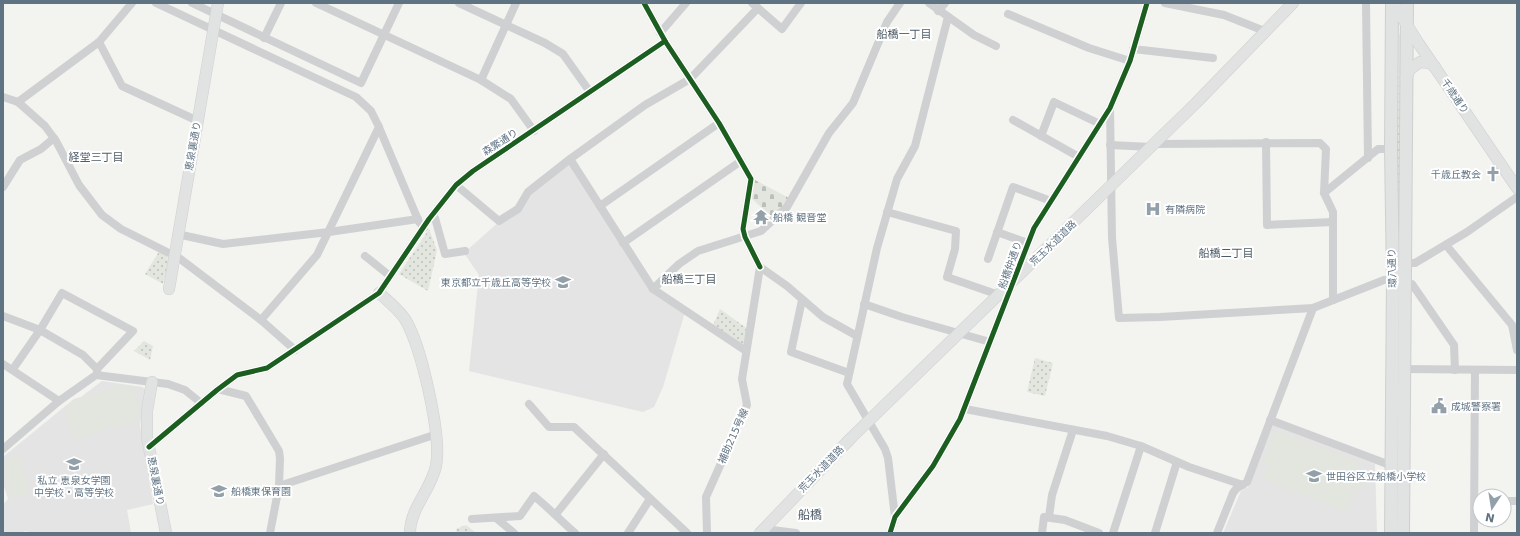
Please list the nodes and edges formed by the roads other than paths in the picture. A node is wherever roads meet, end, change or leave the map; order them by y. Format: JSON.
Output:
{"nodes":[{"id":1,"x":132,"y":3,"type":"edge"},
{"id":2,"x":156,"y":3,"type":"edge"},
{"id":3,"x":192,"y":3,"type":"edge"},
{"id":4,"x":218,"y":3,"type":"edge"},
{"id":5,"x":280,"y":3,"type":"edge"},
{"id":6,"x":316,"y":3,"type":"edge"},
{"id":7,"x":399,"y":3,"type":"edge"},
{"id":8,"x":459,"y":3,"type":"edge"},
{"id":9,"x":516,"y":3,"type":"edge"},
{"id":10,"x":644,"y":3,"type":"edge"},
{"id":11,"x":686,"y":3,"type":"edge"},
{"id":12,"x":801,"y":3,"type":"edge"},
{"id":13,"x":900,"y":3,"type":"edge"},
{"id":14,"x":929,"y":3,"type":"edge"},
{"id":15,"x":945,"y":3,"type":"edge"},
{"id":16,"x":1147,"y":3,"type":"edge"},
{"id":17,"x":1165,"y":3,"type":"edge"},
{"id":18,"x":1293,"y":3,"type":"edge"},
{"id":19,"x":1366,"y":3,"type":"edge"},
{"id":20,"x":1393,"y":3,"type":"edge"},
{"id":21,"x":1407,"y":3,"type":"edge"},
{"id":22,"x":755,"y":6,"type":"edge"},
{"id":23,"x":938,"y":11,"type":"junction"},
{"id":24,"x":1008,"y":14,"type":"dead end"},
{"id":25,"x":216,"y":15,"type":"junction"},
{"id":26,"x":948,"y":17,"type":"junction"},
{"id":27,"x":1407,"y":24,"type":"junction"},
{"id":28,"x":506,"y":25,"type":"junction"},
{"id":29,"x":213,"y":30,"type":"junction"},
{"id":30,"x":1267,"y":32,"type":"junction"},
{"id":31,"x":660,"y":33,"type":"junction"},
{"id":32,"x":384,"y":34,"type":"junction"},
{"id":33,"x":264,"y":38,"type":"junction"},
{"id":34,"x":665,"y":41,"type":"junction"},
{"id":35,"x":99,"y":42,"type":"junction"},
{"id":36,"x":996,"y":46,"type":"dead end"},
{"id":37,"x":1134,"y":49,"type":"junction"},
{"id":38,"x":1213,"y":58,"type":"dead end"},
{"id":39,"x":1130,"y":61,"type":"junction"},
{"id":40,"x":1435,"y":67,"type":"junction"},
{"id":41,"x":690,"y":79,"type":"junction"},
{"id":42,"x":480,"y":80,"type":"junction"},
{"id":43,"x":1406,"y":80,"type":"junction"},
{"id":44,"x":590,"y":92,"type":"junction"},
{"id":45,"x":3,"y":97,"type":"edge"},
{"id":46,"x":18,"y":102,"type":"junction"},
{"id":47,"x":1110,"y":108,"type":"junction"},
{"id":48,"x":1013,"y":120,"type":"dead end"},
{"id":49,"x":198,"y":121,"type":"junction"},
{"id":50,"x":719,"y":123,"type":"junction"},
{"id":51,"x":1100,"y":124,"type":"junction"},
{"id":52,"x":379,"y":127,"type":"junction"},
{"id":53,"x":534,"y":131,"type":"junction"},
{"id":54,"x":1041,"y":136,"type":"junction"},
{"id":55,"x":54,"y":138,"type":"junction"},
{"id":56,"x":1266,"y":142,"type":"junction"},
{"id":57,"x":1110,"y":145,"type":"junction"},
{"id":58,"x":1153,"y":146,"type":"junction"},
{"id":59,"x":1391,"y":149,"type":"junction"},
{"id":60,"x":1079,"y":157,"type":"junction"},
{"id":61,"x":1368,"y":158,"type":"junction"},
{"id":62,"x":570,"y":159,"type":"junction"},
{"id":63,"x":742,"y":161,"type":"junction"},
{"id":64,"x":456,"y":185,"type":"junction"},
{"id":65,"x":3,"y":187,"type":"edge"},
{"id":66,"x":1110,"y":187,"type":"junction"},
{"id":67,"x":1517,"y":188,"type":"edge"},
{"id":68,"x":1324,"y":193,"type":"junction"},
{"id":69,"x":1517,"y":197,"type":"edge"},
{"id":70,"x":1051,"y":200,"type":"junction"},
{"id":71,"x":600,"y":206,"type":"junction"},
{"id":72,"x":887,"y":212,"type":"junction"},
{"id":73,"x":432,"y":215,"type":"junction"},
{"id":74,"x":418,"y":219,"type":"junction"},
{"id":75,"x":1333,"y":222,"type":"junction"},
{"id":76,"x":424,"y":228,"type":"junction"},
{"id":77,"x":329,"y":232,"type":"junction"},
{"id":78,"x":997,"y":232,"type":"junction"},
{"id":79,"x":177,"y":234,"type":"junction"},
{"id":80,"x":745,"y":237,"type":"junction"},
{"id":81,"x":623,"y":243,"type":"junction"},
{"id":82,"x":1028,"y":243,"type":"junction"},
{"id":83,"x":1446,"y":244,"type":"junction"},
{"id":84,"x":465,"y":251,"type":"dead end"},
{"id":85,"x":174,"y":254,"type":"junction"},
{"id":86,"x":365,"y":256,"type":"dead end"},
{"id":87,"x":988,"y":259,"type":"dead end"},
{"id":88,"x":1404,"y":263,"type":"junction"},
{"id":89,"x":760,"y":267,"type":"junction"},
{"id":90,"x":390,"y":276,"type":"junction"},
{"id":91,"x":1015,"y":280,"type":"junction"},
{"id":92,"x":1398,"y":282,"type":"junction"},
{"id":93,"x":653,"y":288,"type":"junction"},
{"id":94,"x":168,"y":290,"type":"dead end"},
{"id":95,"x":379,"y":293,"type":"junction"},
{"id":96,"x":999,"y":295,"type":"junction"},
{"id":97,"x":802,"y":300,"type":"junction"},
{"id":98,"x":1333,"y":300,"type":"junction"},
{"id":99,"x":864,"y":304,"type":"junction"},
{"id":100,"x":1313,"y":308,"type":"junction"},
{"id":101,"x":3,"y":316,"type":"edge"},
{"id":102,"x":261,"y":320,"type":"junction"},
{"id":103,"x":40,"y":330,"type":"junction"},
{"id":104,"x":959,"y":332,"type":"junction"},
{"id":105,"x":857,"y":336,"type":"junction"},
{"id":106,"x":990,"y":342,"type":"junction"},
{"id":107,"x":295,"y":350,"type":"junction"},
{"id":108,"x":1517,"y":350,"type":"edge"},
{"id":109,"x":746,"y":351,"type":"junction"},
{"id":110,"x":3,"y":364,"type":"edge"},
{"id":111,"x":13,"y":369,"type":"junction"},
{"id":112,"x":1398,"y":369,"type":"junction"},
{"id":113,"x":1455,"y":370,"type":"junction"},
{"id":114,"x":1475,"y":370,"type":"junction"},
{"id":115,"x":1517,"y":370,"type":"edge"},
{"id":116,"x":97,"y":372,"type":"junction"},
{"id":117,"x":849,"y":373,"type":"junction"},
{"id":118,"x":152,"y":382,"type":"junction"},
{"id":119,"x":218,"y":389,"type":"junction"},
{"id":120,"x":59,"y":401,"type":"junction"},
{"id":121,"x":201,"y":403,"type":"junction"},
{"id":122,"x":529,"y":404,"type":"dead end"},
{"id":123,"x":965,"y":409,"type":"junction"},
{"id":124,"x":869,"y":420,"type":"junction"},
{"id":125,"x":1270,"y":420,"type":"junction"},
{"id":126,"x":1073,"y":430,"type":"junction"},
{"id":127,"x":437,"y":434,"type":"junction"},
{"id":128,"x":1142,"y":446,"type":"junction"},
{"id":129,"x":149,"y":447,"type":"junction"},
{"id":130,"x":3,"y":449,"type":"edge"},
{"id":131,"x":604,"y":454,"type":"junction"},
{"id":132,"x":1177,"y":462,"type":"junction"},
{"id":133,"x":1390,"y":465,"type":"junction"},
{"id":134,"x":1243,"y":485,"type":"junction"},
{"id":135,"x":279,"y":486,"type":"junction"},
{"id":136,"x":1477,"y":488,"type":"edge"},
{"id":137,"x":650,"y":499,"type":"junction"},
{"id":138,"x":556,"y":514,"type":"junction"},
{"id":139,"x":895,"y":517,"type":"junction"},
{"id":140,"x":1049,"y":517,"type":"junction"},
{"id":141,"x":496,"y":518,"type":"junction"},
{"id":142,"x":472,"y":519,"type":"dead end"},
{"id":143,"x":764,"y":530,"type":"edge"},
{"id":144,"x":166,"y":533,"type":"edge"},
{"id":145,"x":270,"y":533,"type":"edge"},
{"id":146,"x":410,"y":533,"type":"edge"},
{"id":147,"x":514,"y":533,"type":"edge"},
{"id":148,"x":575,"y":533,"type":"edge"},
{"id":149,"x":628,"y":533,"type":"edge"},
{"id":150,"x":687,"y":533,"type":"edge"},
{"id":151,"x":707,"y":533,"type":"edge"},
{"id":152,"x":796,"y":533,"type":"edge"},
{"id":153,"x":890,"y":533,"type":"edge"},
{"id":154,"x":1042,"y":533,"type":"edge"},
{"id":155,"x":1099,"y":533,"type":"edge"},
{"id":156,"x":1113,"y":533,"type":"edge"},
{"id":157,"x":1155,"y":533,"type":"edge"},
{"id":158,"x":1217,"y":533,"type":"edge"},
{"id":159,"x":1392,"y":533,"type":"edge"},
{"id":160,"x":1403,"y":533,"type":"edge"}],
"edges":[{"from":1,"to":35,"type":"street"},
{"from":2,"to":29,"type":"street"},
{"from":3,"to":25,"type":"street"},
{"from":4,"to":25,"type":"street","name":"恵泉裏通り"},
{"from":5,"to":33,"type":"street"},
{"from":6,"to":32,"type":"street"},
{"from":7,"to":32,"type":"street"},
{"from":8,"to":28,"type":"street"},
{"from":9,"to":28,"type":"street"},
{"from":10,"to":31,"type":"street"},
{"from":11,"to":31,"type":"street"},
{"from":12,"to":22,"type":"street"},
{"from":13,"to":80,"type":"street"},
{"from":14,"to":23,"type":"street"},
{"from":15,"to":23,"type":"street"},
{"from":16,"to":37,"type":"street","name":"船橋仲通り"},
{"from":17,"to":30,"type":"street"},
{"from":18,"to":30,"type":"street","name":"荒玉水道道路"},
{"from":19,"to":61,"type":"street"},
{"from":20,"to":27,"type":"street","name":"千歳通り"},
{"from":20,"to":59,"type":"main road","name":"環八通り"},
{"from":21,"to":27,"type":"main road","name":"環八通り"},
{"from":22,"to":41,"type":"street"},
{"from":23,"to":26,"type":"street"},
{"from":24,"to":39,"type":"street"},
{"from":25,"to":29,"type":"street","name":"恵泉裏通り"},
{"from":25,"to":33,"type":"street"},
{"from":26,"to":36,"type":"street"},
{"from":26,"to":72,"type":"street"},
{"from":27,"to":40,"type":"street","name":"千歳通り"},
{"from":27,"to":43,"type":"main road","name":"環八通り"},
{"from":28,"to":42,"type":"street"},
{"from":28,"to":44,"type":"street"},
{"from":29,"to":49,"type":"street","name":"恵泉裏通り"},
{"from":29,"to":52,"type":"street"},
{"from":30,"to":58,"type":"street","name":"荒玉水道道路"},
{"from":31,"to":34,"type":"street"},
{"from":32,"to":33,"type":"street"},
{"from":32,"to":42,"type":"street"},
{"from":34,"to":41,"type":"street"},
{"from":34,"to":44,"type":"street","name":"森繁通り"},
{"from":35,"to":46,"type":"street"},
{"from":35,"to":49,"type":"street"},
{"from":37,"to":38,"type":"street"},
{"from":37,"to":39,"type":"street","name":"船橋仲通り"},
{"from":39,"to":47,"type":"street","name":"船橋仲通り"},
{"from":40,"to":43,"type":"street"},
{"from":40,"to":67,"type":"street","name":"千歳通り"},
{"from":41,"to":50,"type":"street"},
{"from":41,"to":62,"type":"street"},
{"from":42,"to":53,"type":"street"},
{"from":43,"to":88,"type":"main road","name":"環八通り"},
{"from":44,"to":53,"type":"street","name":"森繁通り"},
{"from":45,"to":46,"type":"street"},
{"from":46,"to":55,"type":"street"},
{"from":47,"to":51,"type":"street","name":"船橋仲通り"},
{"from":47,"to":57,"type":"street"},
{"from":48,"to":54,"type":"street"},
{"from":49,"to":79,"type":"street","name":"恵泉裏通り"},
{"from":50,"to":63,"type":"street"},
{"from":50,"to":71,"type":"street"},
{"from":51,"to":54,"type":"street"},
{"from":51,"to":60,"type":"street","name":"船橋仲通り"},
{"from":52,"to":74,"type":"street"},
{"from":52,"to":77,"type":"street"},
{"from":53,"to":64,"type":"street","name":"森繁通り"},
{"from":54,"to":60,"type":"street"},
{"from":55,"to":65,"type":"street"},
{"from":55,"to":85,"type":"street"},
{"from":56,"to":58,"type":"street"},
{"from":56,"to":68,"type":"street"},
{"from":56,"to":75,"type":"street"},
{"from":57,"to":58,"type":"street"},
{"from":57,"to":66,"type":"street"},
{"from":58,"to":66,"type":"street","name":"荒玉水道道路"},
{"from":59,"to":61,"type":"street"},
{"from":59,"to":92,"type":"main road","name":"環八通り"},
{"from":60,"to":70,"type":"street","name":"船橋仲通り"},
{"from":61,"to":68,"type":"street"},
{"from":62,"to":64,"type":"street"},
{"from":62,"to":71,"type":"street"},
{"from":63,"to":80,"type":"street"},
{"from":63,"to":81,"type":"street"},
{"from":64,"to":73,"type":"street","name":"森繁通り"},
{"from":66,"to":91,"type":"street","name":"荒玉水道道路"},
{"from":66,"to":100,"type":"street"},
{"from":68,"to":75,"type":"street"},
{"from":69,"to":83,"type":"street"},
{"from":70,"to":78,"type":"street"},
{"from":70,"to":82,"type":"street","name":"船橋仲通り"},
{"from":71,"to":81,"type":"street"},
{"from":72,"to":96,"type":"street"},
{"from":72,"to":99,"type":"street"},
{"from":73,"to":76,"type":"street","name":"森繁通り"},
{"from":73,"to":84,"type":"street"},
{"from":74,"to":76,"type":"street"},
{"from":74,"to":77,"type":"street"},
{"from":75,"to":98,"type":"street"},
{"from":76,"to":90,"type":"street","name":"森繁通り"},
{"from":77,"to":79,"type":"street"},
{"from":77,"to":102,"type":"street"},
{"from":78,"to":82,"type":"street"},
{"from":78,"to":87,"type":"street"},
{"from":79,"to":85,"type":"street","name":"恵泉裏通り"},
{"from":80,"to":89,"type":"street"},
{"from":80,"to":93,"type":"street"},
{"from":81,"to":93,"type":"street"},
{"from":82,"to":91,"type":"street","name":"船橋仲通り"},
{"from":83,"to":88,"type":"street"},
{"from":83,"to":108,"type":"street"},
{"from":85,"to":94,"type":"street","name":"恵泉裏通り"},
{"from":85,"to":102,"type":"street"},
{"from":86,"to":90,"type":"street"},
{"from":88,"to":92,"type":"main road","name":"環八通り"},
{"from":89,"to":97,"type":"street"},
{"from":89,"to":109,"type":"street","name":"補助215号線"},
{"from":90,"to":95,"type":"street","name":"森繁通り"},
{"from":91,"to":96,"type":"street","name":"荒玉水道道路"},
{"from":91,"to":106,"type":"street","name":"船橋仲通り"},
{"from":92,"to":98,"type":"street"},
{"from":92,"to":112,"type":"main road","name":"環八通り"},
{"from":92,"to":113,"type":"street"},
{"from":93,"to":109,"type":"street"},
{"from":95,"to":107,"type":"street"},
{"from":95,"to":127,"type":"street"},
{"from":96,"to":104,"type":"street","name":"荒玉水道道路"},
{"from":97,"to":105,"type":"street"},
{"from":97,"to":117,"type":"street"},
{"from":98,"to":100,"type":"street"},
{"from":99,"to":104,"type":"street"},
{"from":99,"to":105,"type":"street"},
{"from":100,"to":125,"type":"street"},
{"from":101,"to":103,"type":"street"},
{"from":102,"to":107,"type":"street"},
{"from":103,"to":111,"type":"street"},
{"from":103,"to":116,"type":"street"},
{"from":103,"to":116,"type":"street"},
{"from":104,"to":106,"type":"street"},
{"from":104,"to":124,"type":"street","name":"荒玉水道道路"},
{"from":105,"to":117,"type":"street"},
{"from":106,"to":123,"type":"street","name":"船橋仲通り"},
{"from":107,"to":119,"type":"street"},
{"from":109,"to":151,"type":"street","name":"補助215号線"},
{"from":110,"to":111,"type":"street"},
{"from":111,"to":120,"type":"street"},
{"from":112,"to":113,"type":"street"},
{"from":112,"to":133,"type":"main road","name":"環八通り"},
{"from":112,"to":160,"type":"main road","name":"環八通り"},
{"from":113,"to":114,"type":"street"},
{"from":114,"to":115,"type":"street"},
{"from":114,"to":136,"type":"street"},
{"from":116,"to":118,"type":"street"},
{"from":116,"to":120,"type":"street"},
{"from":117,"to":124,"type":"street"},
{"from":118,"to":121,"type":"street"},
{"from":118,"to":129,"type":"street","name":"恵泉裏通り"},
{"from":119,"to":121,"type":"street"},
{"from":119,"to":135,"type":"street"},
{"from":120,"to":130,"type":"street"},
{"from":121,"to":129,"type":"street"},
{"from":122,"to":131,"type":"street"},
{"from":123,"to":126,"type":"street"},
{"from":123,"to":139,"type":"street","name":"船橋仲通り"},
{"from":124,"to":139,"type":"street"},
{"from":124,"to":143,"type":"street","name":"荒玉水道道路"},
{"from":125,"to":133,"type":"street"},
{"from":125,"to":134,"type":"street"},
{"from":126,"to":128,"type":"street"},
{"from":126,"to":140,"type":"street"},
{"from":127,"to":135,"type":"street"},
{"from":127,"to":146,"type":"street"},
{"from":128,"to":132,"type":"street"},
{"from":128,"to":156,"type":"street"},
{"from":129,"to":144,"type":"street","name":"恵泉裏通り"},
{"from":131,"to":137,"type":"street"},
{"from":131,"to":138,"type":"street"},
{"from":132,"to":134,"type":"street"},
{"from":132,"to":157,"type":"street"},
{"from":133,"to":159,"type":"main road","name":"環八通り"},
{"from":134,"to":158,"type":"street"},
{"from":135,"to":145,"type":"street"},
{"from":137,"to":149,"type":"street"},
{"from":137,"to":150,"type":"street"},
{"from":138,"to":141,"type":"street"},
{"from":138,"to":148,"type":"street"},
{"from":139,"to":153,"type":"street","name":"船橋仲通り"},
{"from":140,"to":154,"type":"street"},
{"from":140,"to":155,"type":"street"},
{"from":141,"to":142,"type":"street"},
{"from":141,"to":147,"type":"street"},
{"from":143,"to":152,"type":"street"}]}
